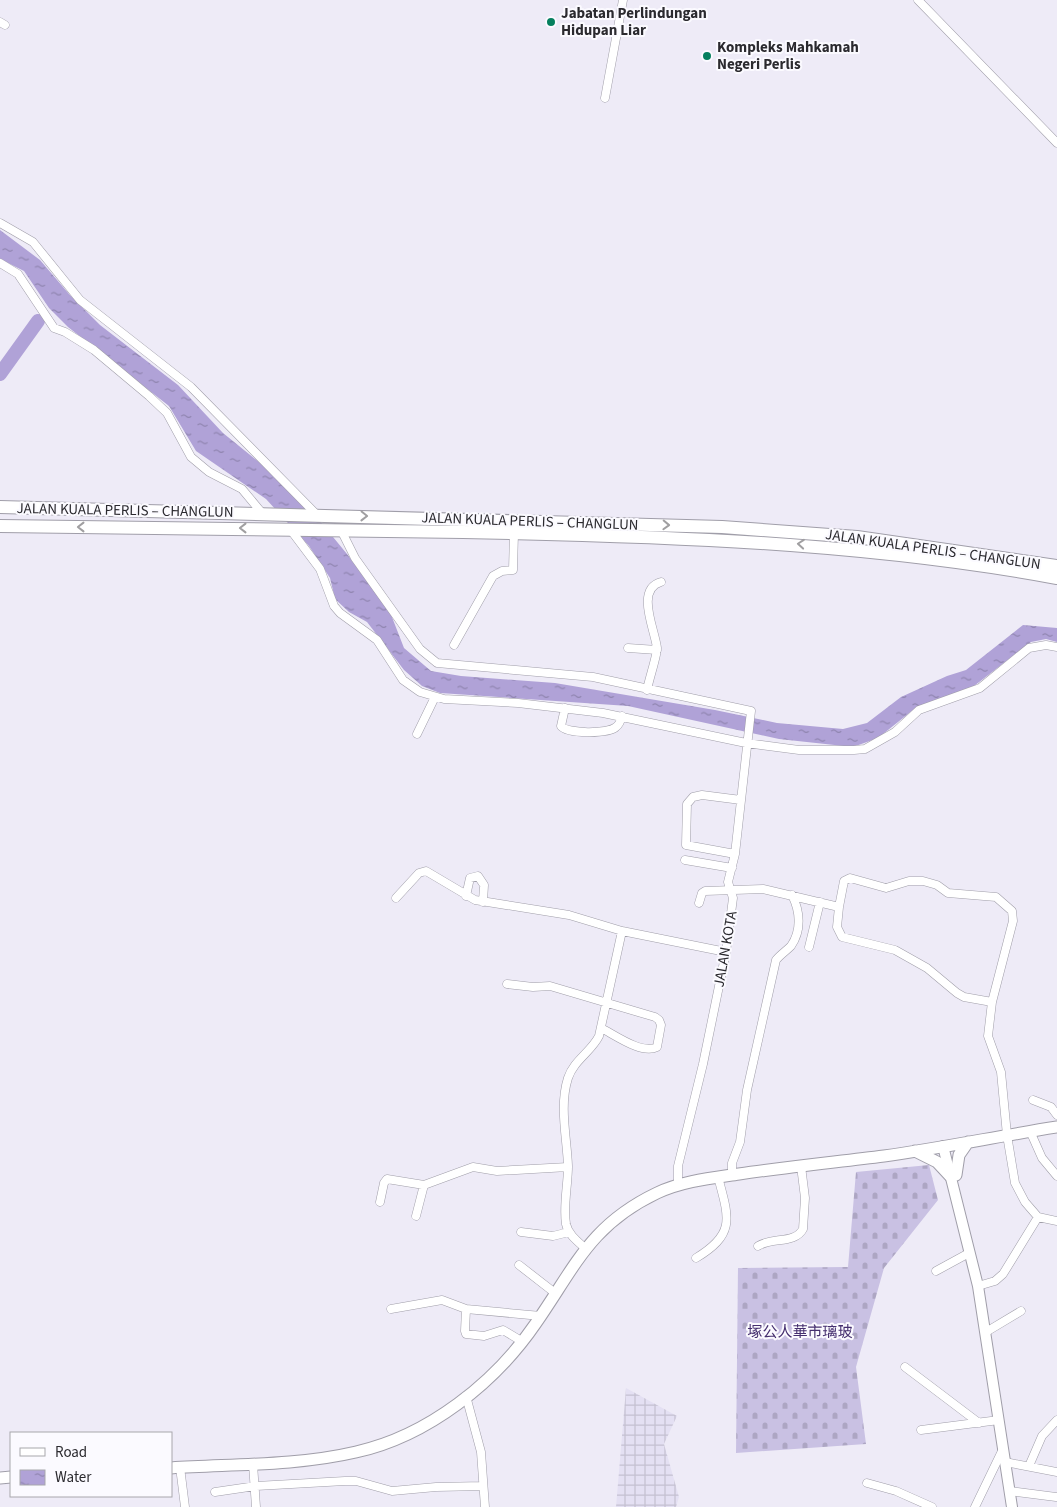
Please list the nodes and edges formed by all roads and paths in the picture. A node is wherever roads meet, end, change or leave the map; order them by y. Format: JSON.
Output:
{"nodes":[{"id":1,"x":623,"y":0,"type":"edge"},
{"id":2,"x":918,"y":0,"type":"edge"},
{"id":3,"x":606,"y":98,"type":"dead end"},
{"id":4,"x":1057,"y":143,"type":"edge"},
{"id":5,"x":0,"y":223,"type":"edge"},
{"id":6,"x":0,"y":263,"type":"edge"},
{"id":7,"x":0,"y":507,"type":"edge"},
{"id":8,"x":264,"y":513,"type":"junction"},
{"id":9,"x":316,"y":515,"type":"junction"},
{"id":10,"x":0,"y":526,"type":"edge"},
{"id":11,"x":291,"y":529,"type":"junction"},
{"id":12,"x":338,"y":530,"type":"junction"},
{"id":13,"x":514,"y":533,"type":"junction"},
{"id":14,"x":1057,"y":566,"type":"edge"},
{"id":15,"x":1057,"y":578,"type":"edge"},
{"id":16,"x":661,"y":582,"type":"dead end"},
{"id":17,"x":454,"y":645,"type":"dead end"},
{"id":18,"x":1057,"y":647,"type":"edge"},
{"id":19,"x":628,"y":648,"type":"dead end"},
{"id":20,"x":657,"y":650,"type":"junction"},
{"id":21,"x":647,"y":690,"type":"junction"},
{"id":22,"x":435,"y":698,"type":"junction"},
{"id":23,"x":565,"y":708,"type":"junction"},
{"id":24,"x":622,"y":716,"type":"junction"},
{"id":25,"x":417,"y":734,"type":"dead end"},
{"id":26,"x":747,"y":738,"type":"junction"},
{"id":27,"x":741,"y":800,"type":"junction"},
{"id":28,"x":735,"y":854,"type":"junction"},
{"id":29,"x":685,"y":860,"type":"dead end"},
{"id":30,"x":732,"y":868,"type":"junction"},
{"id":31,"x":730,"y":889,"type":"junction"},
{"id":32,"x":792,"y":895,"type":"junction"},
{"id":33,"x":466,"y":896,"type":"junction"},
{"id":34,"x":396,"y":898,"type":"dead end"},
{"id":35,"x":483,"y":902,"type":"junction"},
{"id":36,"x":820,"y":902,"type":"junction"},
{"id":37,"x":699,"y":903,"type":"dead end"},
{"id":38,"x":839,"y":907,"type":"junction"},
{"id":39,"x":622,"y":931,"type":"junction"},
{"id":40,"x":809,"y":947,"type":"dead end"},
{"id":41,"x":726,"y":952,"type":"junction"},
{"id":42,"x":507,"y":984,"type":"dead end"},
{"id":43,"x":992,"y":1002,"type":"junction"},
{"id":44,"x":606,"y":1003,"type":"junction"},
{"id":45,"x":601,"y":1028,"type":"junction"},
{"id":46,"x":1033,"y":1100,"type":"dead end"},
{"id":47,"x":1057,"y":1115,"type":"edge"},
{"id":48,"x":1057,"y":1126,"type":"edge"},
{"id":49,"x":1030,"y":1131,"type":"junction"},
{"id":50,"x":1007,"y":1135,"type":"junction"},
{"id":51,"x":968,"y":1142,"type":"junction"},
{"id":52,"x":946,"y":1146,"type":"junction"},
{"id":53,"x":915,"y":1151,"type":"junction"},
{"id":54,"x":802,"y":1166,"type":"junction"},
{"id":55,"x":568,"y":1167,"type":"junction"},
{"id":56,"x":953,"y":1175,"type":"junction"},
{"id":57,"x":732,"y":1176,"type":"junction"},
{"id":58,"x":1057,"y":1176,"type":"edge"},
{"id":59,"x":718,"y":1177,"type":"junction"},
{"id":60,"x":424,"y":1185,"type":"junction"},
{"id":61,"x":678,"y":1185,"type":"junction"},
{"id":62,"x":380,"y":1202,"type":"dead end"},
{"id":63,"x":416,"y":1216,"type":"dead end"},
{"id":64,"x":1038,"y":1217,"type":"junction"},
{"id":65,"x":1057,"y":1221,"type":"edge"},
{"id":66,"x":521,"y":1232,"type":"dead end"},
{"id":67,"x":570,"y":1232,"type":"junction"},
{"id":68,"x":758,"y":1246,"type":"dead end"},
{"id":69,"x":585,"y":1248,"type":"junction"},
{"id":70,"x":970,"y":1253,"type":"junction"},
{"id":71,"x":696,"y":1258,"type":"dead end"},
{"id":72,"x":519,"y":1265,"type":"dead end"},
{"id":73,"x":936,"y":1271,"type":"dead end"},
{"id":74,"x":978,"y":1286,"type":"junction"},
{"id":75,"x":555,"y":1293,"type":"junction"},
{"id":76,"x":391,"y":1309,"type":"dead end"},
{"id":77,"x":466,"y":1309,"type":"junction"},
{"id":78,"x":1021,"y":1310,"type":"dead end"},
{"id":79,"x":541,"y":1316,"type":"junction"},
{"id":80,"x":986,"y":1332,"type":"junction"},
{"id":81,"x":522,"y":1342,"type":"junction"},
{"id":82,"x":905,"y":1367,"type":"dead end"},
{"id":83,"x":466,"y":1396,"type":"junction"},
{"id":84,"x":999,"y":1420,"type":"junction"},
{"id":85,"x":1057,"y":1420,"type":"edge"},
{"id":86,"x":979,"y":1423,"type":"junction"},
{"id":87,"x":921,"y":1430,"type":"dead end"},
{"id":88,"x":1003,"y":1449,"type":"junction"},
{"id":89,"x":1005,"y":1462,"type":"junction"},
{"id":90,"x":253,"y":1464,"type":"junction"},
{"id":91,"x":1029,"y":1466,"type":"junction"},
{"id":92,"x":176,"y":1468,"type":"edge"},
{"id":93,"x":1057,"y":1472,"type":"edge"},
{"id":94,"x":867,"y":1483,"type":"dead end"},
{"id":95,"x":256,"y":1486,"type":"junction"},
{"id":96,"x":483,"y":1486,"type":"junction"},
{"id":97,"x":1010,"y":1491,"type":"junction"},
{"id":98,"x":215,"y":1492,"type":"dead end"},
{"id":99,"x":1056,"y":1497,"type":"dead end"},
{"id":100,"x":184,"y":1506,"type":"edge"},
{"id":101,"x":256,"y":1507,"type":"edge"},
{"id":102,"x":485,"y":1507,"type":"edge"},
{"id":103,"x":932,"y":1507,"type":"edge"},
{"id":104,"x":975,"y":1507,"type":"edge"},
{"id":105,"x":1012,"y":1507,"type":"edge"}],
"edges":[{"from":1,"to":3,"type":"street"},
{"from":2,"to":4,"type":"street"},
{"from":5,"to":9,"type":"street"},
{"from":6,"to":8,"type":"street"},
{"from":7,"to":8,"type":"highway","name":"JALAN KUALA PERLIS – CHANGLUN"},
{"from":8,"to":9,"type":"highway","name":"JALAN KUALA PERLIS – CHANGLUN"},
{"from":9,"to":14,"type":"highway","name":"JALAN KUALA PERLIS – CHANGLUN","one_way":true},
{"from":11,"to":10,"type":"highway","name":"JALAN KUALA PERLIS – CHANGLUN","one_way":true},
{"from":11,"to":12,"type":"highway","name":"JALAN KUALA PERLIS – CHANGLUN"},
{"from":11,"to":22,"type":"street"},
{"from":12,"to":13,"type":"highway","name":"JALAN KUALA PERLIS – CHANGLUN"},
{"from":12,"to":21,"type":"street"},
{"from":15,"to":13,"type":"highway","name":"JALAN KUALA PERLIS – CHANGLUN","one_way":true},
{"from":13,"to":17,"type":"street"},
{"from":16,"to":20,"type":"street"},
{"from":18,"to":26,"type":"street"},
{"from":19,"to":20,"type":"street"},
{"from":20,"to":21,"type":"street"},
{"from":21,"to":26,"type":"street","name":"JALAN KOTA"},
{"from":22,"to":23,"type":"street"},
{"from":22,"to":25,"type":"street"},
{"from":23,"to":24,"type":"street"},
{"from":23,"to":24,"type":"street"},
{"from":24,"to":26,"type":"street"},
{"from":26,"to":27,"type":"street","name":"JALAN KOTA"},
{"from":27,"to":28,"type":"street","name":"JALAN KOTA"},
{"from":27,"to":28,"type":"street"},
{"from":28,"to":30,"type":"street","name":"JALAN KOTA"},
{"from":29,"to":30,"type":"street"},
{"from":30,"to":31,"type":"street","name":"JALAN KOTA"},
{"from":31,"to":32,"type":"street"},
{"from":31,"to":37,"type":"street"},
{"from":31,"to":41,"type":"street","name":"JALAN KOTA"},
{"from":32,"to":36,"type":"street"},
{"from":32,"to":57,"type":"street"},
{"from":33,"to":34,"type":"street"},
{"from":33,"to":35,"type":"street"},
{"from":33,"to":35,"type":"street"},
{"from":35,"to":39,"type":"street"},
{"from":36,"to":38,"type":"street"},
{"from":36,"to":40,"type":"street"},
{"from":38,"to":43,"type":"street"},
{"from":38,"to":43,"type":"street"},
{"from":39,"to":41,"type":"street"},
{"from":39,"to":44,"type":"street"},
{"from":41,"to":61,"type":"street","name":"JALAN KOTA"},
{"from":42,"to":44,"type":"street"},
{"from":43,"to":50,"type":"street"},
{"from":44,"to":45,"type":"street"},
{"from":44,"to":45,"type":"street"},
{"from":45,"to":55,"type":"street"},
{"from":46,"to":47,"type":"street"},
{"from":48,"to":49,"type":"main road"},
{"from":49,"to":50,"type":"main road"},
{"from":49,"to":58,"type":"street"},
{"from":50,"to":51,"type":"main road"},
{"from":50,"to":64,"type":"street"},
{"from":51,"to":52,"type":"main road"},
{"from":51,"to":56,"type":"main road"},
{"from":52,"to":53,"type":"main road"},
{"from":52,"to":56,"type":"street"},
{"from":53,"to":54,"type":"main road"},
{"from":53,"to":56,"type":"main road"},
{"from":54,"to":57,"type":"main road"},
{"from":54,"to":68,"type":"street"},
{"from":55,"to":60,"type":"street"},
{"from":55,"to":67,"type":"street"},
{"from":56,"to":70,"type":"street"},
{"from":57,"to":59,"type":"main road"},
{"from":59,"to":61,"type":"main road"},
{"from":59,"to":71,"type":"street"},
{"from":60,"to":62,"type":"street"},
{"from":60,"to":63,"type":"street"},
{"from":61,"to":69,"type":"main road"},
{"from":64,"to":65,"type":"street"},
{"from":64,"to":74,"type":"street"},
{"from":66,"to":67,"type":"street"},
{"from":67,"to":69,"type":"street"},
{"from":69,"to":75,"type":"main road"},
{"from":70,"to":73,"type":"street"},
{"from":70,"to":74,"type":"street"},
{"from":72,"to":75,"type":"street"},
{"from":74,"to":80,"type":"street"},
{"from":75,"to":79,"type":"main road"},
{"from":76,"to":77,"type":"street"},
{"from":77,"to":79,"type":"street"},
{"from":77,"to":81,"type":"street"},
{"from":78,"to":80,"type":"street"},
{"from":79,"to":81,"type":"main road"},
{"from":80,"to":84,"type":"street"},
{"from":81,"to":83,"type":"main road"},
{"from":82,"to":86,"type":"street"},
{"from":83,"to":90,"type":"main road"},
{"from":83,"to":96,"type":"street"},
{"from":84,"to":86,"type":"street"},
{"from":84,"to":88,"type":"street"},
{"from":85,"to":91,"type":"street"},
{"from":86,"to":87,"type":"street"},
{"from":88,"to":89,"type":"street"},
{"from":88,"to":104,"type":"street"},
{"from":89,"to":91,"type":"street"},
{"from":89,"to":97,"type":"street"},
{"from":90,"to":92,"type":"main road"},
{"from":90,"to":95,"type":"street"},
{"from":91,"to":93,"type":"street"},
{"from":92,"to":100,"type":"street"},
{"from":94,"to":103,"type":"street"},
{"from":95,"to":96,"type":"street"},
{"from":95,"to":98,"type":"street"},
{"from":95,"to":101,"type":"street"},
{"from":96,"to":102,"type":"street"},
{"from":97,"to":99,"type":"street"},
{"from":97,"to":105,"type":"street"}]}
